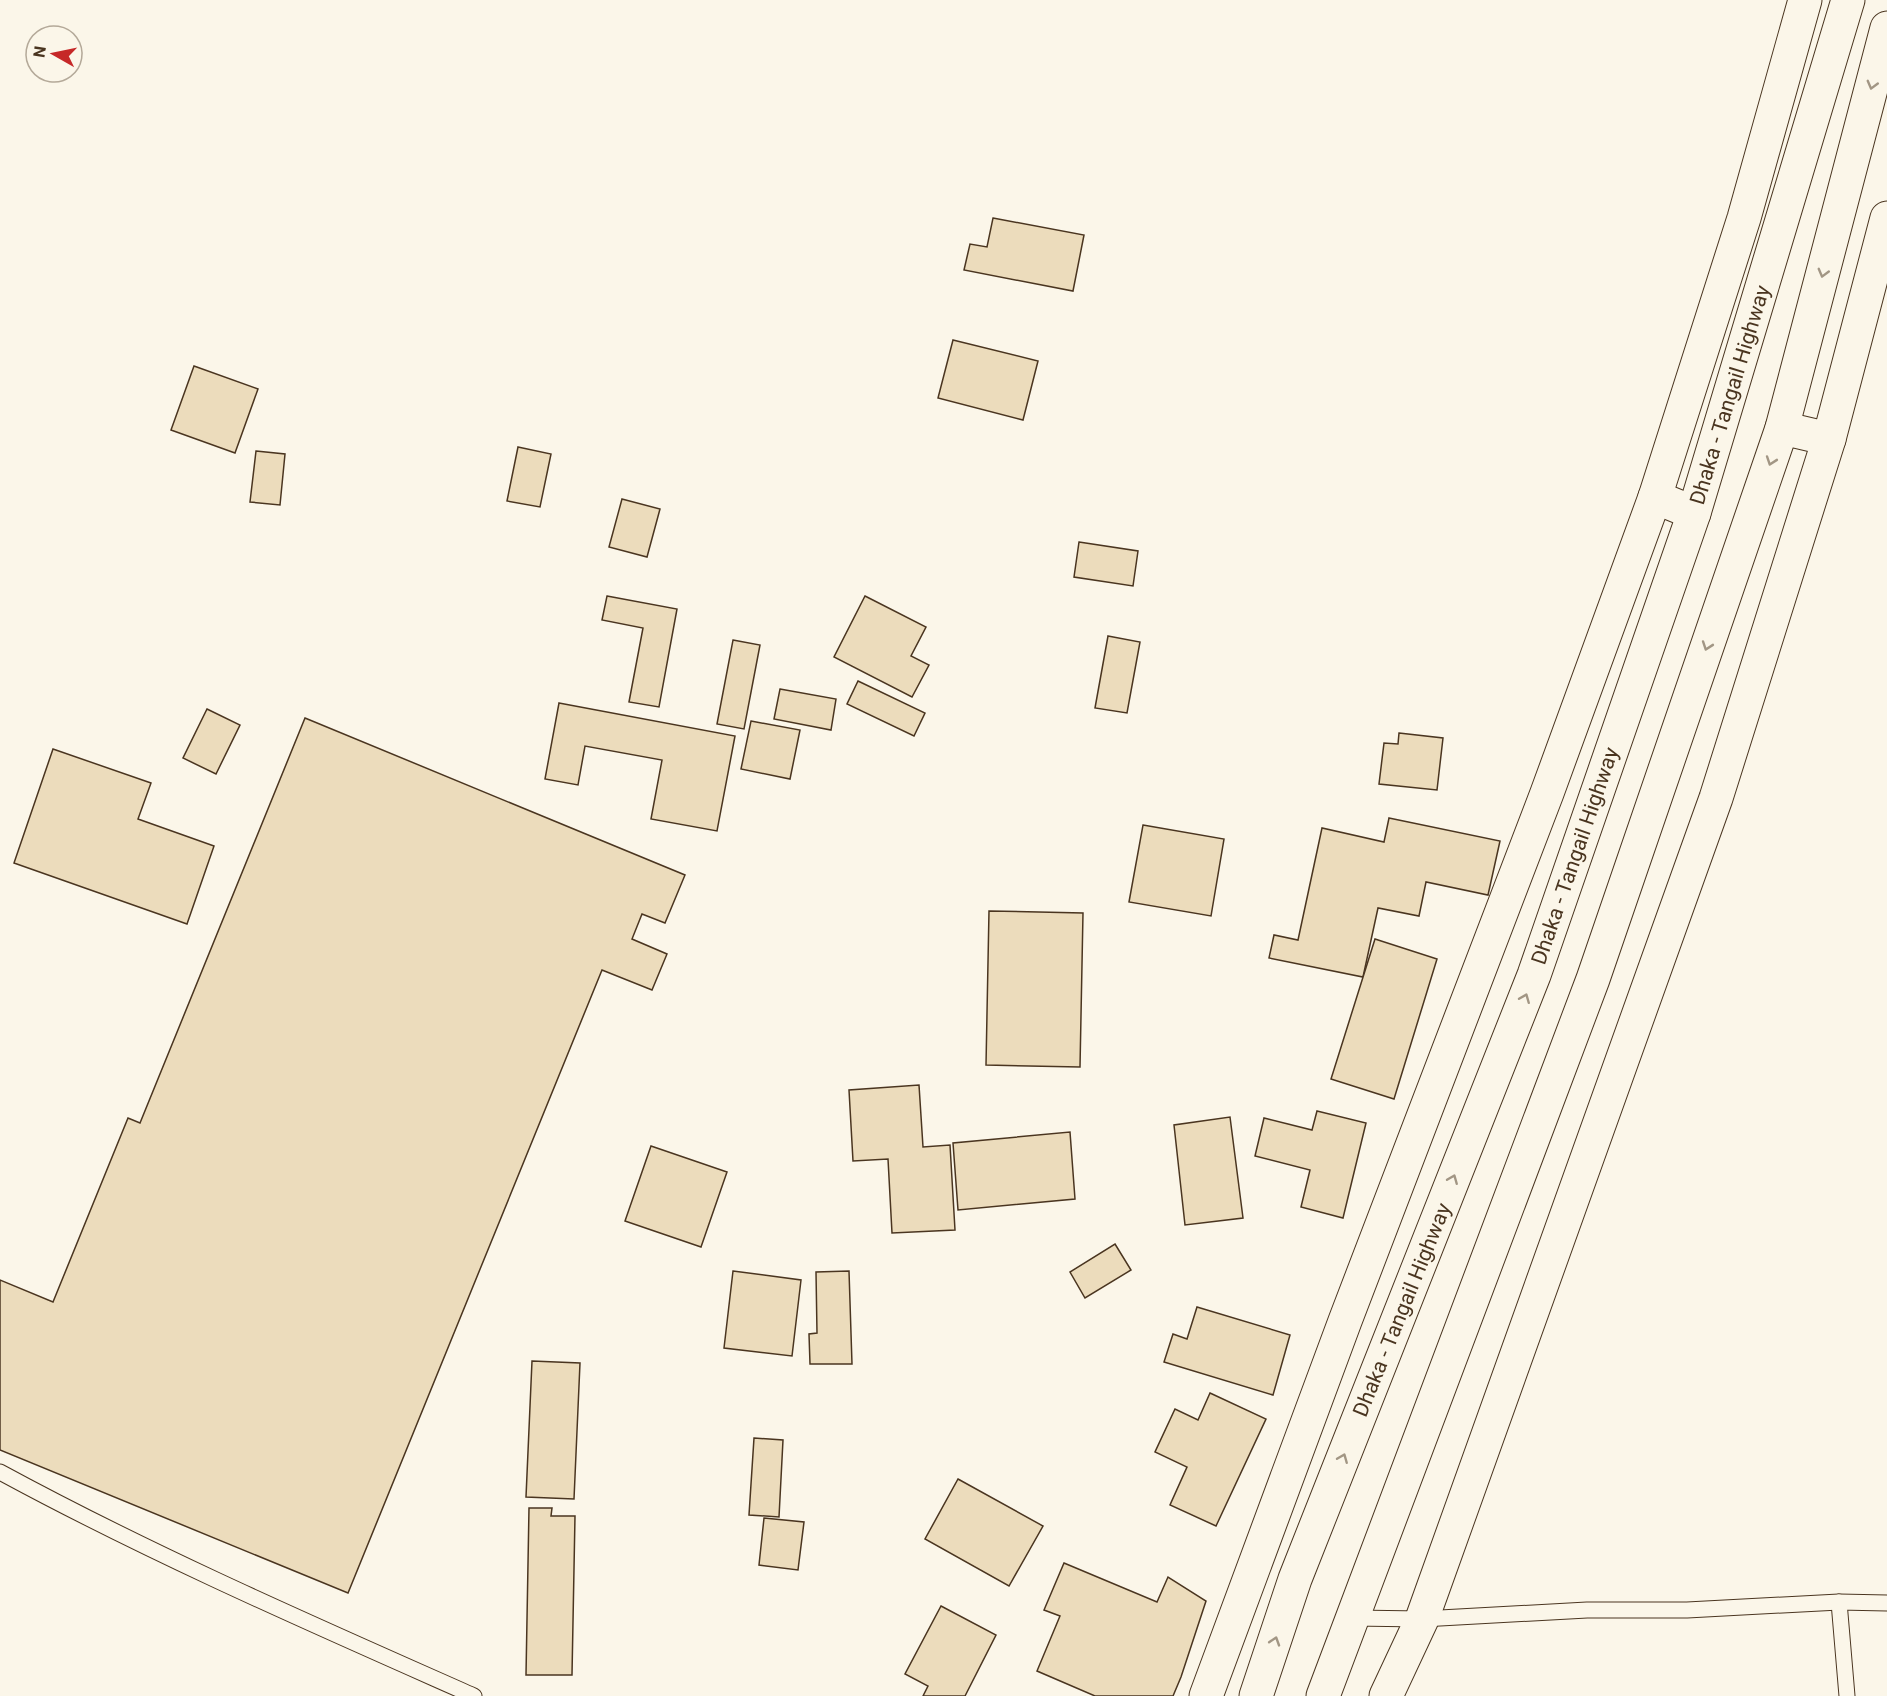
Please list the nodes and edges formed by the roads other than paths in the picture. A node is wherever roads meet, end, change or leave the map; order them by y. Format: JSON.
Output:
{"nodes":[{"id":1,"x":1804,"y":0,"type":"edge"},
{"id":2,"x":1848,"y":0,"type":"edge"},
{"id":3,"x":1887,"y":28,"type":"edge"},
{"id":4,"x":1887,"y":218,"type":"edge"},
{"id":5,"x":1782,"y":428,"type":"junction"},
{"id":6,"x":1829,"y":439,"type":"junction"},
{"id":7,"x":1655,"y":497,"type":"junction"},
{"id":8,"x":1695,"y":513,"type":"junction"},
{"id":9,"x":0,"y":1472,"type":"edge"},
{"id":10,"x":1839,"y":1602,"type":"junction"},
{"id":11,"x":1887,"y":1603,"type":"edge"},
{"id":12,"x":1353,"y":1618,"type":"junction"},
{"id":13,"x":1422,"y":1619,"type":"junction"},
{"id":14,"x":474,"y":1696,"type":"edge"},
{"id":15,"x":1206,"y":1696,"type":"edge"},
{"id":16,"x":1256,"y":1696,"type":"edge"},
{"id":17,"x":1323,"y":1696,"type":"edge"},
{"id":18,"x":1386,"y":1696,"type":"edge"},
{"id":19,"x":1847,"y":1696,"type":"edge"}],
"edges":[{"from":1,"to":7,"type":"main road"},
{"from":2,"to":8,"type":"main road","name":"Dhaka - Tangail Highway"},
{"from":3,"to":5,"type":"main road","one_way":true},
{"from":4,"to":6,"type":"main road"},
{"from":5,"to":6,"type":"main road"},
{"from":5,"to":12,"type":"main road","one_way":true},
{"from":6,"to":13,"type":"main road"},
{"from":7,"to":8,"type":"main road"},
{"from":7,"to":15,"type":"main road"},
{"from":16,"to":8,"type":"main road","name":"Dhaka - Tangail Highway","one_way":true},
{"from":9,"to":14,"type":"lane"},
{"from":10,"to":11,"type":"lane"},
{"from":10,"to":13,"type":"lane"},
{"from":10,"to":19,"type":"lane"},
{"from":12,"to":13,"type":"lane"},
{"from":12,"to":17,"type":"main road"},
{"from":13,"to":18,"type":"main road"}]}
